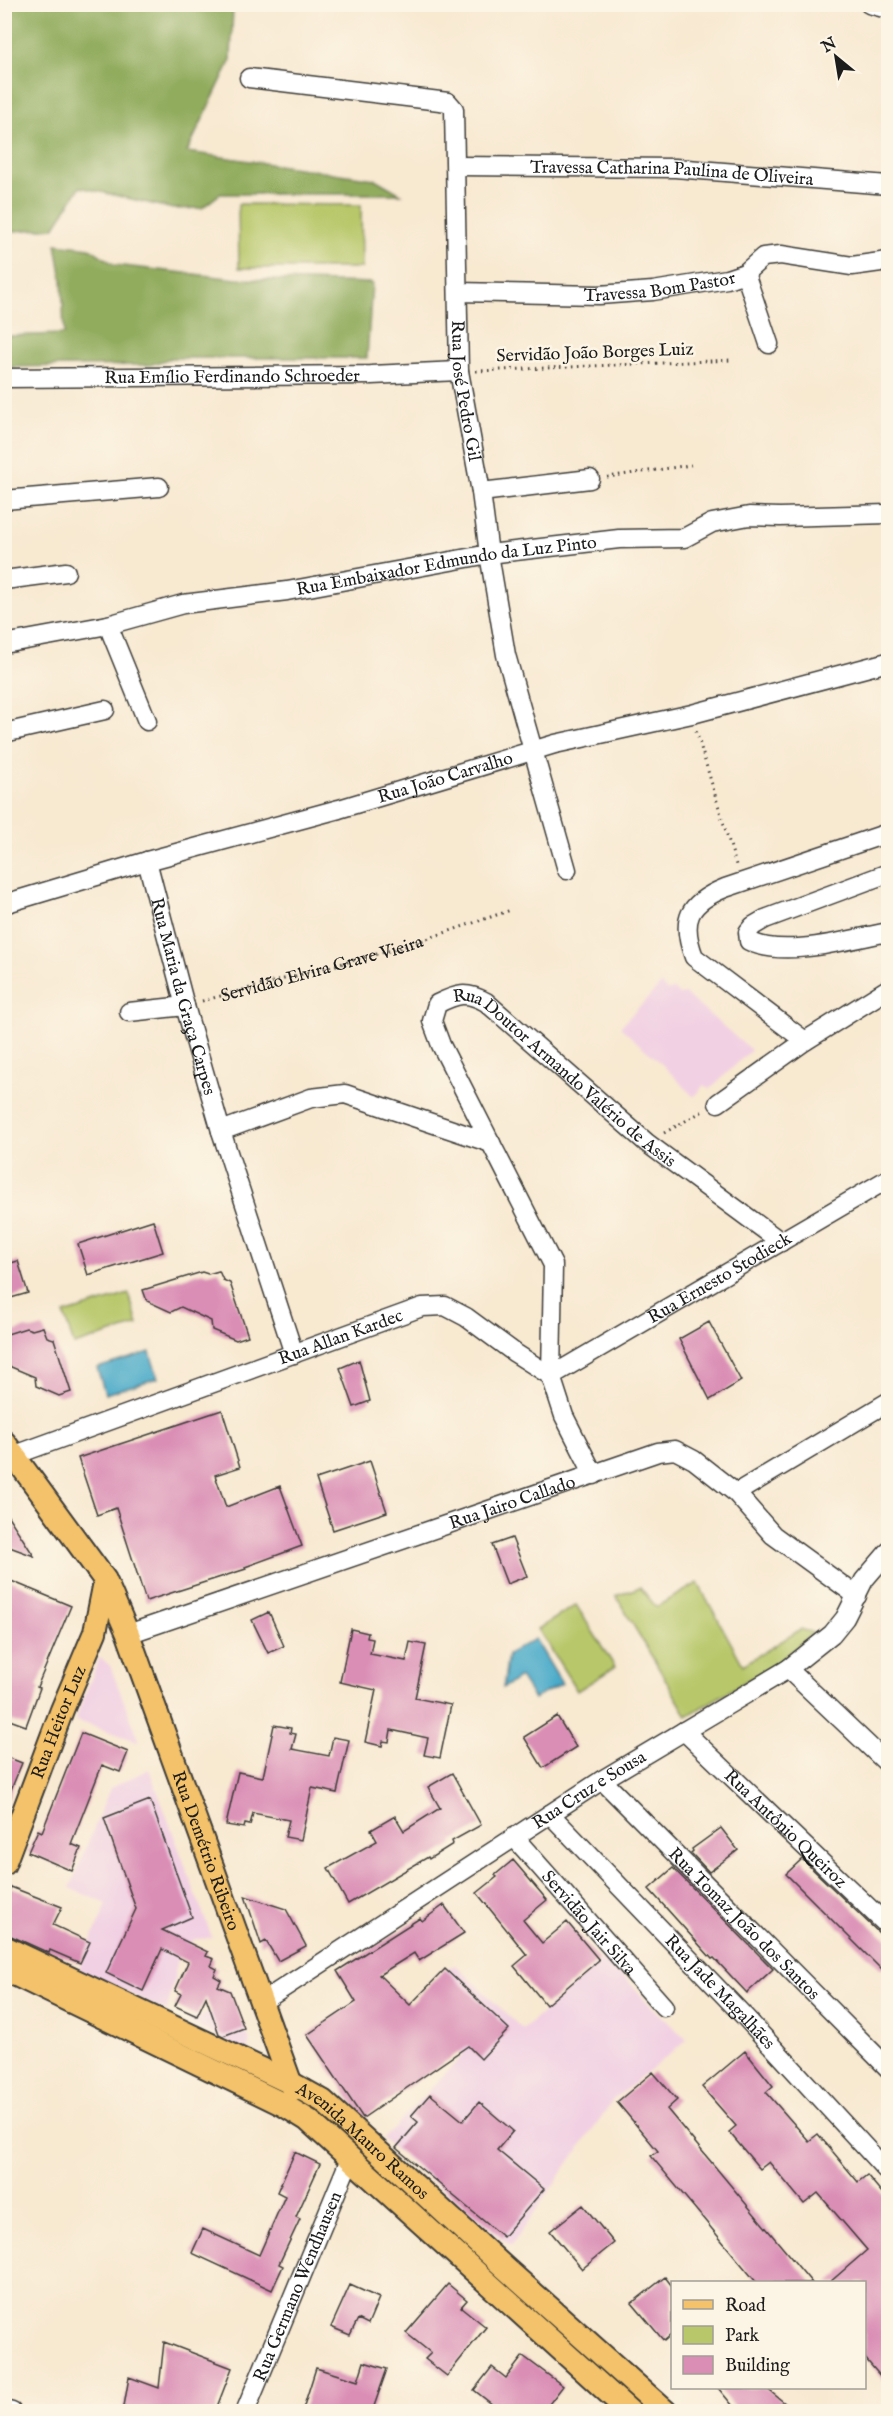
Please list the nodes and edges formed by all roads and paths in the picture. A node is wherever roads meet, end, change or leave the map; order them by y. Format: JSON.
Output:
{"nodes":[{"id":1,"x":869,"y":4,"type":"edge"},
{"id":2,"x":888,"y":9,"type":"edge"},
{"id":3,"x":249,"y":78,"type":"dead end"},
{"id":4,"x":456,"y":166,"type":"junction"},
{"id":5,"x":888,"y":186,"type":"edge"},
{"id":6,"x":888,"y":261,"type":"edge"},
{"id":7,"x":745,"y":273,"type":"junction"},
{"id":8,"x":458,"y":292,"type":"junction"},
{"id":9,"x":769,"y":344,"type":"dead end"},
{"id":10,"x":732,"y":360,"type":"dead end"},
{"id":11,"x":459,"y":371,"type":"junction"},
{"id":12,"x":4,"y":378,"type":"edge"},
{"id":13,"x":691,"y":465,"type":"dead end"},
{"id":14,"x":590,"y":479,"type":"joint"},
{"id":15,"x":159,"y":487,"type":"dead end"},
{"id":16,"x":481,"y":492,"type":"junction"},
{"id":17,"x":4,"y":500,"type":"edge"},
{"id":18,"x":888,"y":514,"type":"edge"},
{"id":19,"x":489,"y":554,"type":"junction"},
{"id":20,"x":66,"y":572,"type":"dead end"},
{"id":21,"x":4,"y":580,"type":"edge"},
{"id":22,"x":108,"y":625,"type":"junction"},
{"id":23,"x":4,"y":645,"type":"edge"},
{"id":24,"x":888,"y":662,"type":"edge"},
{"id":25,"x":105,"y":710,"type":"dead end"},
{"id":26,"x":692,"y":714,"type":"junction"},
{"id":27,"x":147,"y":721,"type":"dead end"},
{"id":28,"x":4,"y":733,"type":"edge"},
{"id":29,"x":534,"y":750,"type":"junction"},
{"id":30,"x":887,"y":834,"type":"edge"},
{"id":31,"x":147,"y":861,"type":"junction"},
{"id":32,"x":567,"y":870,"type":"dead end"},
{"id":33,"x":883,"y":875,"type":"dead end"},
{"id":34,"x":742,"y":882,"type":"junction"},
{"id":35,"x":4,"y":904,"type":"edge"},
{"id":36,"x":511,"y":910,"type":"dead end"},
{"id":37,"x":888,"y":932,"type":"edge"},
{"id":38,"x":888,"y":989,"type":"edge"},
{"id":39,"x":184,"y":1006,"type":"junction"},
{"id":40,"x":129,"y":1012,"type":"dead end"},
{"id":41,"x":805,"y":1041,"type":"junction"},
{"id":42,"x":718,"y":1103,"type":"joint"},
{"id":43,"x":221,"y":1131,"type":"junction"},
{"id":44,"x":491,"y":1143,"type":"junction"},
{"id":45,"x":647,"y":1143,"type":"junction"},
{"id":46,"x":888,"y":1179,"type":"edge"},
{"id":47,"x":781,"y":1242,"type":"junction"},
{"id":48,"x":294,"y":1354,"type":"junction"},
{"id":49,"x":551,"y":1376,"type":"junction"},
{"id":50,"x":888,"y":1402,"type":"edge"},
{"id":51,"x":8,"y":1452,"type":"edge"},
{"id":52,"x":594,"y":1475,"type":"junction"},
{"id":53,"x":736,"y":1492,"type":"junction"},
{"id":54,"x":888,"y":1552,"type":"edge"},
{"id":55,"x":105,"y":1580,"type":"junction"},
{"id":56,"x":857,"y":1596,"type":"junction"},
{"id":57,"x":128,"y":1634,"type":"junction"},
{"id":58,"x":788,"y":1669,"type":"junction"},
{"id":59,"x":684,"y":1731,"type":"junction"},
{"id":60,"x":888,"y":1764,"type":"edge"},
{"id":61,"x":602,"y":1780,"type":"junction"},
{"id":62,"x":550,"y":1814,"type":"junction"},
{"id":63,"x":514,"y":1837,"type":"junction"},
{"id":64,"x":4,"y":1864,"type":"edge"},
{"id":65,"x":888,"y":1926,"type":"edge"},
{"id":66,"x":4,"y":1947,"type":"edge"},
{"id":67,"x":4,"y":1969,"type":"edge"},
{"id":68,"x":262,"y":2002,"type":"junction"},
{"id":69,"x":664,"y":2007,"type":"dead end"},
{"id":70,"x":888,"y":2068,"type":"edge"},
{"id":71,"x":289,"y":2082,"type":"junction"},
{"id":72,"x":308,"y":2120,"type":"junction"},
{"id":73,"x":350,"y":2160,"type":"junction"},
{"id":74,"x":888,"y":2172,"type":"edge"},
{"id":75,"x":4,"y":2410,"type":"edge"},
{"id":76,"x":12,"y":2412,"type":"edge"},
{"id":77,"x":245,"y":2412,"type":"edge"},
{"id":78,"x":630,"y":2412,"type":"edge"},
{"id":79,"x":666,"y":2412,"type":"edge"}],
"edges":[{"from":1,"to":2,"type":"street"},
{"from":3,"to":4,"type":"street","name":"Rua José Pedro Gil"},
{"from":4,"to":5,"type":"street","name":"Travessa Catharina Paulina de Oliveira"},
{"from":4,"to":8,"type":"street","name":"Rua José Pedro Gil"},
{"from":6,"to":7,"type":"street","name":"Travessa Bom Pastor"},
{"from":7,"to":8,"type":"street","name":"Travessa Bom Pastor"},
{"from":7,"to":9,"type":"street"},
{"from":8,"to":11,"type":"street","name":"Rua José Pedro Gil"},
{"from":10,"to":11,"type":"path","name":"Servidão João Borges Luiz"},
{"from":11,"to":12,"type":"street","name":"Rua Emílio Ferdinando Schroeder"},
{"from":11,"to":16,"type":"street","name":"Rua José Pedro Gil"},
{"from":13,"to":14,"type":"path"},
{"from":14,"to":16,"type":"street"},
{"from":15,"to":17,"type":"street"},
{"from":16,"to":19,"type":"street","name":"Rua José Pedro Gil"},
{"from":18,"to":19,"type":"street","name":"Rua Embaixador Edmundo da Luz Pinto"},
{"from":19,"to":22,"type":"street","name":"Rua Embaixador Edmundo da Luz Pinto"},
{"from":19,"to":29,"type":"street","name":"Rua José Pedro Gil"},
{"from":20,"to":21,"type":"street"},
{"from":22,"to":23,"type":"street","name":"Rua Embaixador Edmundo da Luz Pinto"},
{"from":22,"to":27,"type":"street"},
{"from":24,"to":26,"type":"street","name":"Rua João Carvalho"},
{"from":25,"to":28,"type":"street"},
{"from":26,"to":29,"type":"street","name":"Rua João Carvalho"},
{"from":26,"to":34,"type":"path"},
{"from":29,"to":31,"type":"street","name":"Rua João Carvalho"},
{"from":29,"to":32,"type":"street","name":"Rua José Pedro Gil"},
{"from":30,"to":34,"type":"street"},
{"from":31,"to":35,"type":"street","name":"Rua João Carvalho"},
{"from":31,"to":39,"type":"street","name":"Rua Maria da Graça Carpes"},
{"from":33,"to":37,"type":"street"},
{"from":34,"to":41,"type":"street"},
{"from":36,"to":39,"type":"path","name":"Servidão Elvira Grave Vieira"},
{"from":38,"to":41,"type":"street"},
{"from":39,"to":40,"type":"street"},
{"from":39,"to":43,"type":"street","name":"Rua Maria da Graça Carpes"},
{"from":41,"to":42,"type":"street"},
{"from":42,"to":45,"type":"path"},
{"from":43,"to":44,"type":"street"},
{"from":43,"to":48,"type":"street","name":"Rua Maria da Graça Carpes"},
{"from":44,"to":45,"type":"street","name":"Rua Doutor Armando Valério de Assis"},
{"from":44,"to":49,"type":"street","name":"Rua Doutor Armando Valério de Assis"},
{"from":45,"to":47,"type":"street","name":"Rua Doutor Armando Valério de Assis"},
{"from":46,"to":47,"type":"street","name":"Rua Ernesto Stodieck"},
{"from":47,"to":49,"type":"street","name":"Rua Ernesto Stodieck"},
{"from":48,"to":49,"type":"street","name":"Rua Allan Kardec"},
{"from":48,"to":51,"type":"street","name":"Rua Allan Kardec"},
{"from":49,"to":52,"type":"street"},
{"from":50,"to":53,"type":"street"},
{"from":51,"to":55,"type":"main road","name":"Rua Demétrio Ribeiro"},
{"from":52,"to":53,"type":"street","name":"Rua Jairo Callado"},
{"from":52,"to":57,"type":"street","name":"Rua Jairo Callado"},
{"from":53,"to":56,"type":"street","name":"Rua Jairo Callado"},
{"from":54,"to":56,"type":"street","name":"Rua Cruz e Sousa"},
{"from":55,"to":57,"type":"main road","name":"Rua Demétrio Ribeiro"},
{"from":55,"to":64,"type":"main road","name":"Rua Heitor Luz"},
{"from":56,"to":58,"type":"street","name":"Rua Cruz e Sousa"},
{"from":57,"to":68,"type":"main road","name":"Rua Demétrio Ribeiro"},
{"from":58,"to":59,"type":"street","name":"Rua Cruz e Sousa"},
{"from":58,"to":60,"type":"street"},
{"from":59,"to":61,"type":"street","name":"Rua Cruz e Sousa"},
{"from":59,"to":65,"type":"street","name":"Rua Antônio Queiroz"},
{"from":61,"to":62,"type":"street","name":"Rua Cruz e Sousa"},
{"from":61,"to":70,"type":"street","name":"Rua Tomaz João dos Santos"},
{"from":62,"to":63,"type":"street","name":"Rua Cruz e Sousa"},
{"from":62,"to":74,"type":"street","name":"Rua Jade Magalhães"},
{"from":63,"to":68,"type":"street","name":"Rua Cruz e Sousa"},
{"from":63,"to":69,"type":"street","name":"Servidão Jair Silva"},
{"from":66,"to":71,"type":"main road","name":"Avenida Mauro Ramos"},
{"from":67,"to":72,"type":"main road","name":"Avenida Mauro Ramos"},
{"from":68,"to":71,"type":"main road","name":"Rua Demétrio Ribeiro"},
{"from":71,"to":72,"type":"main road","name":"Rua Demétrio Ribeiro"},
{"from":71,"to":79,"type":"main road","name":"Avenida Mauro Ramos"},
{"from":72,"to":73,"type":"main road","name":"Avenida Mauro Ramos"},
{"from":73,"to":77,"type":"street","name":"Rua Germano Wendhausen"},
{"from":73,"to":78,"type":"main road","name":"Avenida Mauro Ramos"},
{"from":75,"to":76,"type":"street"}]}
